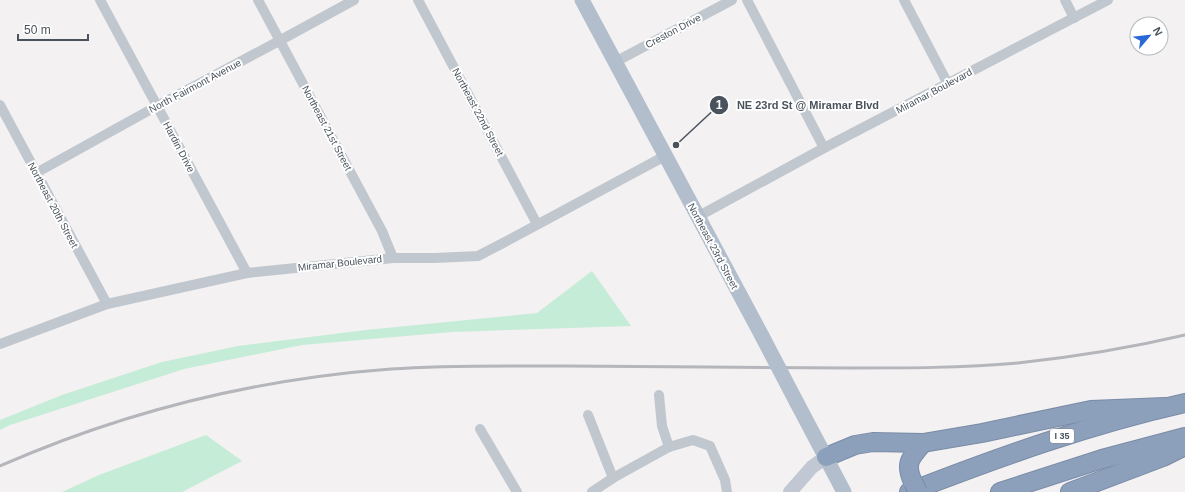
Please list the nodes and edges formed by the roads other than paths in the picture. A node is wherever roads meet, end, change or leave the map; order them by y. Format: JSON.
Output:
{"nodes":[{"id":1,"x":100,"y":0,"type":"edge"},
{"id":2,"x":258,"y":0,"type":"edge"},
{"id":3,"x":354,"y":0,"type":"edge"},
{"id":4,"x":418,"y":0,"type":"edge"},
{"id":5,"x":582,"y":0,"type":"edge"},
{"id":6,"x":732,"y":0,"type":"edge"},
{"id":7,"x":747,"y":0,"type":"edge"},
{"id":8,"x":904,"y":0,"type":"edge"},
{"id":9,"x":1065,"y":0,"type":"edge"},
{"id":10,"x":1108,"y":0,"type":"edge"},
{"id":11,"x":1074,"y":18,"type":"junction"},
{"id":12,"x":279,"y":41,"type":"junction"},
{"id":13,"x":615,"y":62,"type":"junction"},
{"id":14,"x":948,"y":84,"type":"junction"},
{"id":15,"x":0,"y":105,"type":"edge"},
{"id":16,"x":157,"y":106,"type":"junction"},
{"id":17,"x":824,"y":148,"type":"junction"},
{"id":18,"x":665,"y":156,"type":"junction"},
{"id":19,"x":36,"y":173,"type":"junction"},
{"id":20,"x":698,"y":217,"type":"junction"},
{"id":21,"x":537,"y":224,"type":"junction"},
{"id":22,"x":393,"y":258,"type":"junction"},
{"id":23,"x":247,"y":273,"type":"junction"},
{"id":24,"x":107,"y":304,"type":"junction"},
{"id":25,"x":0,"y":344,"type":"edge"},
{"id":26,"x":659,"y":395,"type":"dead end"},
{"id":27,"x":1185,"y":403,"type":"edge"},
{"id":28,"x":1165,"y":407,"type":"junction"},
{"id":29,"x":588,"y":415,"type":"dead end"},
{"id":30,"x":480,"y":429,"type":"dead end"},
{"id":31,"x":1185,"y":437,"type":"edge"},
{"id":32,"x":923,"y":443,"type":"junction"},
{"id":33,"x":1185,"y":446,"type":"edge"},
{"id":34,"x":668,"y":447,"type":"junction"},
{"id":35,"x":826,"y":457,"type":"junction"},
{"id":36,"x":613,"y":478,"type":"junction"},
{"id":37,"x":913,"y":489,"type":"edge"},
{"id":38,"x":517,"y":492,"type":"edge"},
{"id":39,"x":592,"y":492,"type":"edge"},
{"id":40,"x":727,"y":492,"type":"edge"},
{"id":41,"x":790,"y":492,"type":"edge"},
{"id":42,"x":844,"y":492,"type":"edge"},
{"id":43,"x":1000,"y":492,"type":"edge"},
{"id":44,"x":1070,"y":492,"type":"edge"}],
"edges":[{"from":1,"to":16,"type":"street","name":"Hardin Drive"},
{"from":2,"to":12,"type":"street","name":"Northeast 21st Street"},
{"from":3,"to":12,"type":"street","name":"North Fairmont Avenue"},
{"from":4,"to":21,"type":"street","name":"Northeast 22nd Street"},
{"from":5,"to":13,"type":"main road","name":"Northeast 23rd Street"},
{"from":6,"to":13,"type":"street","name":"Creston Drive"},
{"from":7,"to":17,"type":"street"},
{"from":8,"to":14,"type":"street"},
{"from":9,"to":11,"type":"street"},
{"from":10,"to":11,"type":"street","name":"Miramar Boulevard"},
{"from":11,"to":14,"type":"street","name":"Miramar Boulevard"},
{"from":12,"to":16,"type":"street","name":"North Fairmont Avenue"},
{"from":12,"to":22,"type":"street","name":"Northeast 21st Street"},
{"from":13,"to":18,"type":"main road","name":"Northeast 23rd Street"},
{"from":14,"to":17,"type":"street","name":"Miramar Boulevard"},
{"from":15,"to":19,"type":"street","name":"Northeast 20th Street"},
{"from":16,"to":19,"type":"street","name":"North Fairmont Avenue"},
{"from":16,"to":23,"type":"street","name":"Hardin Drive"},
{"from":17,"to":20,"type":"street","name":"Miramar Boulevard"},
{"from":18,"to":20,"type":"main road","name":"Northeast 23rd Street"},
{"from":18,"to":21,"type":"street","name":"Miramar Boulevard"},
{"from":19,"to":24,"type":"street","name":"Northeast 20th Street"},
{"from":20,"to":35,"type":"main road","name":"Northeast 23rd Street","bridge":true},
{"from":21,"to":22,"type":"street","name":"Miramar Boulevard"},
{"from":22,"to":23,"type":"street","name":"Miramar Boulevard"},
{"from":23,"to":24,"type":"street","name":"Miramar Boulevard"},
{"from":24,"to":25,"type":"street","name":"Miramar Boulevard"},
{"from":26,"to":34,"type":"street"},
{"from":27,"to":28,"type":"highway","number":"I 35"},
{"from":28,"to":32,"type":"highway"},
{"from":28,"to":37,"type":"highway","number":"I 35"},
{"from":29,"to":36,"type":"street"},
{"from":30,"to":38,"type":"street"},
{"from":31,"to":43,"type":"highway"},
{"from":32,"to":35,"type":"highway"},
{"from":32,"to":37,"type":"highway"},
{"from":33,"to":44,"type":"highway"},
{"from":34,"to":36,"type":"street"},
{"from":34,"to":40,"type":"street"},
{"from":35,"to":41,"type":"main road"},
{"from":35,"to":42,"type":"main road","name":"Northeast 23rd Street"},
{"from":36,"to":39,"type":"street"}]}
